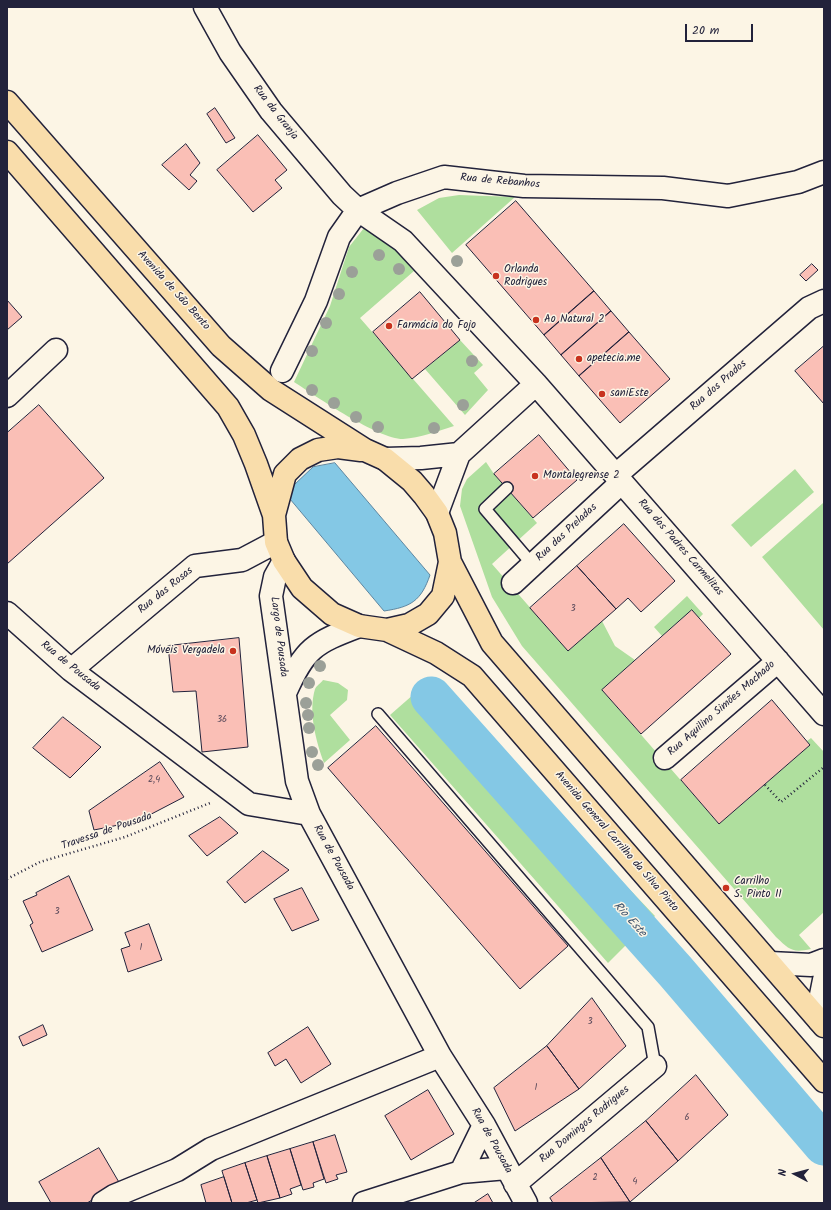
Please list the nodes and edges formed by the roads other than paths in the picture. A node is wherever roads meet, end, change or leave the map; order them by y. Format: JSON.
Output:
{"nodes":[{"id":1,"x":205,"y":7,"type":"edge"},
{"id":2,"x":7,"y":102,"type":"edge"},
{"id":3,"x":7,"y":152,"type":"edge"},
{"id":4,"x":824,"y":172,"type":"edge"},
{"id":5,"x":358,"y":210,"type":"junction"},
{"id":6,"x":824,"y":301,"type":"edge"},
{"id":7,"x":56,"y":350,"type":"dead end"},
{"id":8,"x":282,"y":371,"type":"dead end"},
{"id":9,"x":536,"y":384,"type":"junction"},
{"id":10,"x":7,"y":396,"type":"edge"},
{"id":11,"x":365,"y":450,"type":"junction"},
{"id":12,"x":459,"y":454,"type":"junction"},
{"id":13,"x":385,"y":459,"type":"junction"},
{"id":14,"x":619,"y":478,"type":"junction"},
{"id":15,"x":507,"y":488,"type":"dead end"},
{"id":16,"x":437,"y":513,"type":"junction"},
{"id":17,"x":274,"y":514,"type":"junction"},
{"id":18,"x":280,"y":552,"type":"junction"},
{"id":19,"x":450,"y":562,"type":"junction"},
{"id":20,"x":532,"y":564,"type":"junction"},
{"id":21,"x":513,"y":583,"type":"dead end"},
{"id":22,"x":7,"y":613,"type":"edge"},
{"id":23,"x":358,"y":626,"type":"junction"},
{"id":24,"x":387,"y":630,"type":"junction"},
{"id":25,"x":778,"y":660,"type":"junction"},
{"id":26,"x":71,"y":670,"type":"junction"},
{"id":27,"x":285,"y":692,"type":"junction"},
{"id":28,"x":378,"y":714,"type":"dead end"},
{"id":29,"x":824,"y":714,"type":"edge"},
{"id":30,"x":665,"y":758,"type":"dead end"},
{"id":31,"x":309,"y":814,"type":"junction"},
{"id":32,"x":824,"y":960,"type":"edge"},
{"id":33,"x":770,"y":963,"type":"junction"},
{"id":34,"x":824,"y":980,"type":"edge"},
{"id":35,"x":822,"y":1023,"type":"edge"},
{"id":36,"x":440,"y":1056,"type":"junction"},
{"id":37,"x":655,"y":1066,"type":"joint"},
{"id":38,"x":824,"y":1080,"type":"edge"},
{"id":39,"x":484,"y":1125,"type":"junction"},
{"id":40,"x":461,"y":1172,"type":"junction"},
{"id":41,"x":511,"y":1176,"type":"junction"},
{"id":42,"x":102,"y":1203,"type":"edge"},
{"id":43,"x":364,"y":1203,"type":"edge"},
{"id":44,"x":526,"y":1203,"type":"edge"}],
"edges":[{"from":1,"to":5,"type":"street","name":"Rua da Granja"},
{"from":2,"to":11,"type":"main road","name":"Avenida de São Bento"},
{"from":3,"to":17,"type":"main road","name":"Avenida de São Bento"},
{"from":4,"to":5,"type":"street","name":"Rua de Rebanhos"},
{"from":5,"to":8,"type":"street"},
{"from":5,"to":9,"type":"street","name":"Rua dos Padres Carmelitas"},
{"from":6,"to":14,"type":"street","name":"Rua dos Prados"},
{"from":7,"to":10,"type":"street"},
{"from":9,"to":12,"type":"street"},
{"from":9,"to":14,"type":"street","name":"Rua dos Padres Carmelitas"},
{"from":11,"to":13,"type":"main road","name":"Avenida de São Bento"},
{"from":11,"to":17,"type":"main road","name":"Avenida de São Bento"},
{"from":12,"to":13,"type":"street"},
{"from":12,"to":16,"type":"street"},
{"from":13,"to":16,"type":"main road","name":"Avenida de São Bento"},
{"from":14,"to":20,"type":"street","name":"Rua das Preladas"},
{"from":14,"to":25,"type":"street","name":"Rua dos Padres Carmelitas"},
{"from":15,"to":20,"type":"lane"},
{"from":16,"to":19,"type":"main road","name":"Avenida de São Bento"},
{"from":17,"to":18,"type":"main road","name":"Avenida de São Bento"},
{"from":18,"to":23,"type":"main road","name":"Avenida de São Bento"},
{"from":18,"to":26,"type":"street","name":"Rua das Rosas"},
{"from":18,"to":27,"type":"street","name":"Largo de Pousada"},
{"from":19,"to":24,"type":"main road","name":"Avenida de São Bento"},
{"from":19,"to":33,"type":"main road"},
{"from":20,"to":21,"type":"street","name":"Rua das Preladas"},
{"from":22,"to":26,"type":"street","name":"Rua de Pousada"},
{"from":23,"to":24,"type":"main road","name":"Avenida de São Bento"},
{"from":23,"to":27,"type":"street","name":"Largo de Pousada"},
{"from":24,"to":38,"type":"main road","name":"Avenida General Carrilho da Silva Pinto"},
{"from":25,"to":29,"type":"street","name":"Rua dos Padres Carmelitas"},
{"from":25,"to":30,"type":"street","name":"Rua Aquilino Simões Machado"},
{"from":26,"to":31,"type":"street","name":"Rua de Pousada"},
{"from":27,"to":31,"type":"street","name":"Largo de Pousada"},
{"from":28,"to":37,"type":"lane"},
{"from":31,"to":36,"type":"street","name":"Rua de Pousada"},
{"from":32,"to":33,"type":"street"},
{"from":33,"to":35,"type":"main road"},
{"from":34,"to":35,"type":"street"},
{"from":36,"to":39,"type":"street","name":"Rua de Pousada"},
{"from":36,"to":42,"type":"street"},
{"from":37,"to":41,"type":"street","name":"Rua Domingos Rodrigues"},
{"from":39,"to":40,"type":"street"},
{"from":39,"to":41,"type":"street","name":"Rua de Pousada"},
{"from":40,"to":41,"type":"street"},
{"from":40,"to":43,"type":"street"},
{"from":41,"to":44,"type":"street","name":"Rua de Pousada"}]}
